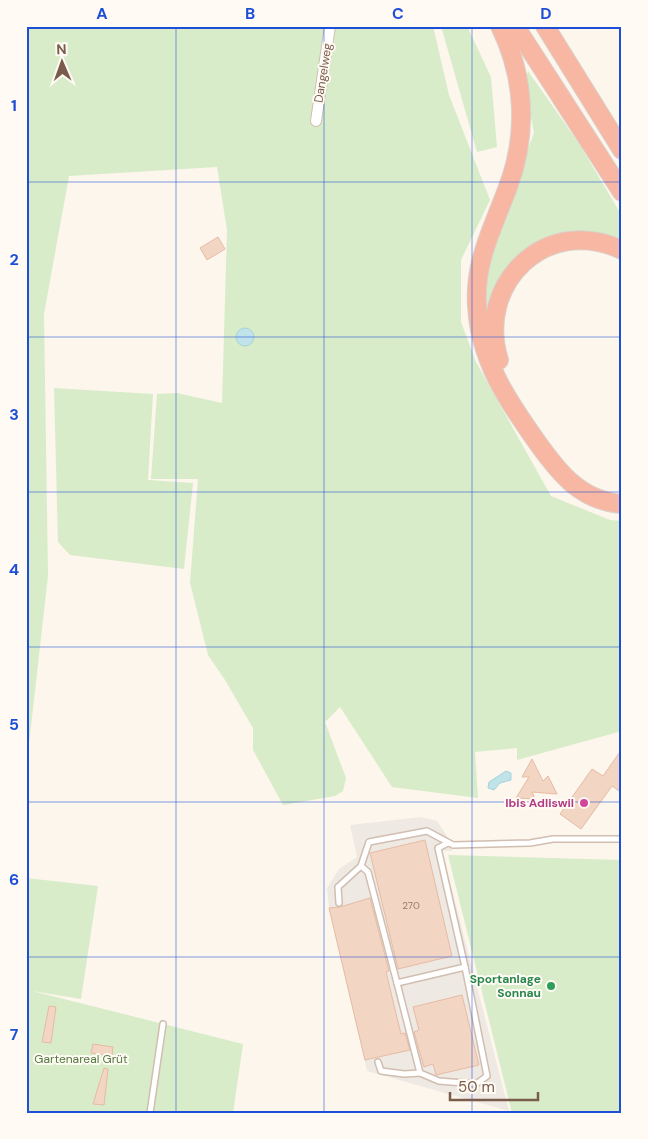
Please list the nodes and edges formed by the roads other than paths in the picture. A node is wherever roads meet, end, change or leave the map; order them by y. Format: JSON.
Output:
{"nodes":[{"id":1,"x":330,"y":26,"type":"edge"},
{"id":2,"x":500,"y":26,"type":"edge"},
{"id":3,"x":516,"y":26,"type":"edge"},
{"id":4,"x":545,"y":26,"type":"edge"},
{"id":5,"x":316,"y":121,"type":"dead end"},
{"id":6,"x":622,"y":150,"type":"edge"},
{"id":7,"x":622,"y":192,"type":"edge"},
{"id":8,"x":622,"y":250,"type":"edge"},
{"id":9,"x":622,"y":492,"type":"edge"},
{"id":10,"x":622,"y":504,"type":"edge"},
{"id":11,"x":622,"y":839,"type":"edge"},
{"id":12,"x":448,"y":842,"type":"junction"},
{"id":13,"x":361,"y":866,"type":"junction"},
{"id":14,"x":339,"y":903,"type":"dead end"},
{"id":15,"x":465,"y":967,"type":"junction"},
{"id":16,"x":397,"y":983,"type":"junction"},
{"id":17,"x":163,"y":1024,"type":"dead end"},
{"id":18,"x":378,"y":1062,"type":"dead end"},
{"id":19,"x":420,"y":1073,"type":"junction"},
{"id":20,"x":150,"y":1113,"type":"edge"}],
"edges":[{"from":1,"to":5,"type":"street","name":"Dangelweg"},
{"from":2,"to":10,"type":"highway"},
{"from":3,"to":7,"type":"highway"},
{"from":4,"to":6,"type":"highway"},
{"from":8,"to":9,"type":"highway"},
{"from":11,"to":12,"type":"lane"},
{"from":12,"to":13,"type":"lane"},
{"from":12,"to":15,"type":"lane"},
{"from":13,"to":14,"type":"lane"},
{"from":13,"to":16,"type":"lane"},
{"from":15,"to":16,"type":"lane"},
{"from":15,"to":19,"type":"lane"},
{"from":16,"to":19,"type":"lane"},
{"from":17,"to":20,"type":"lane"},
{"from":18,"to":19,"type":"lane"}]}
